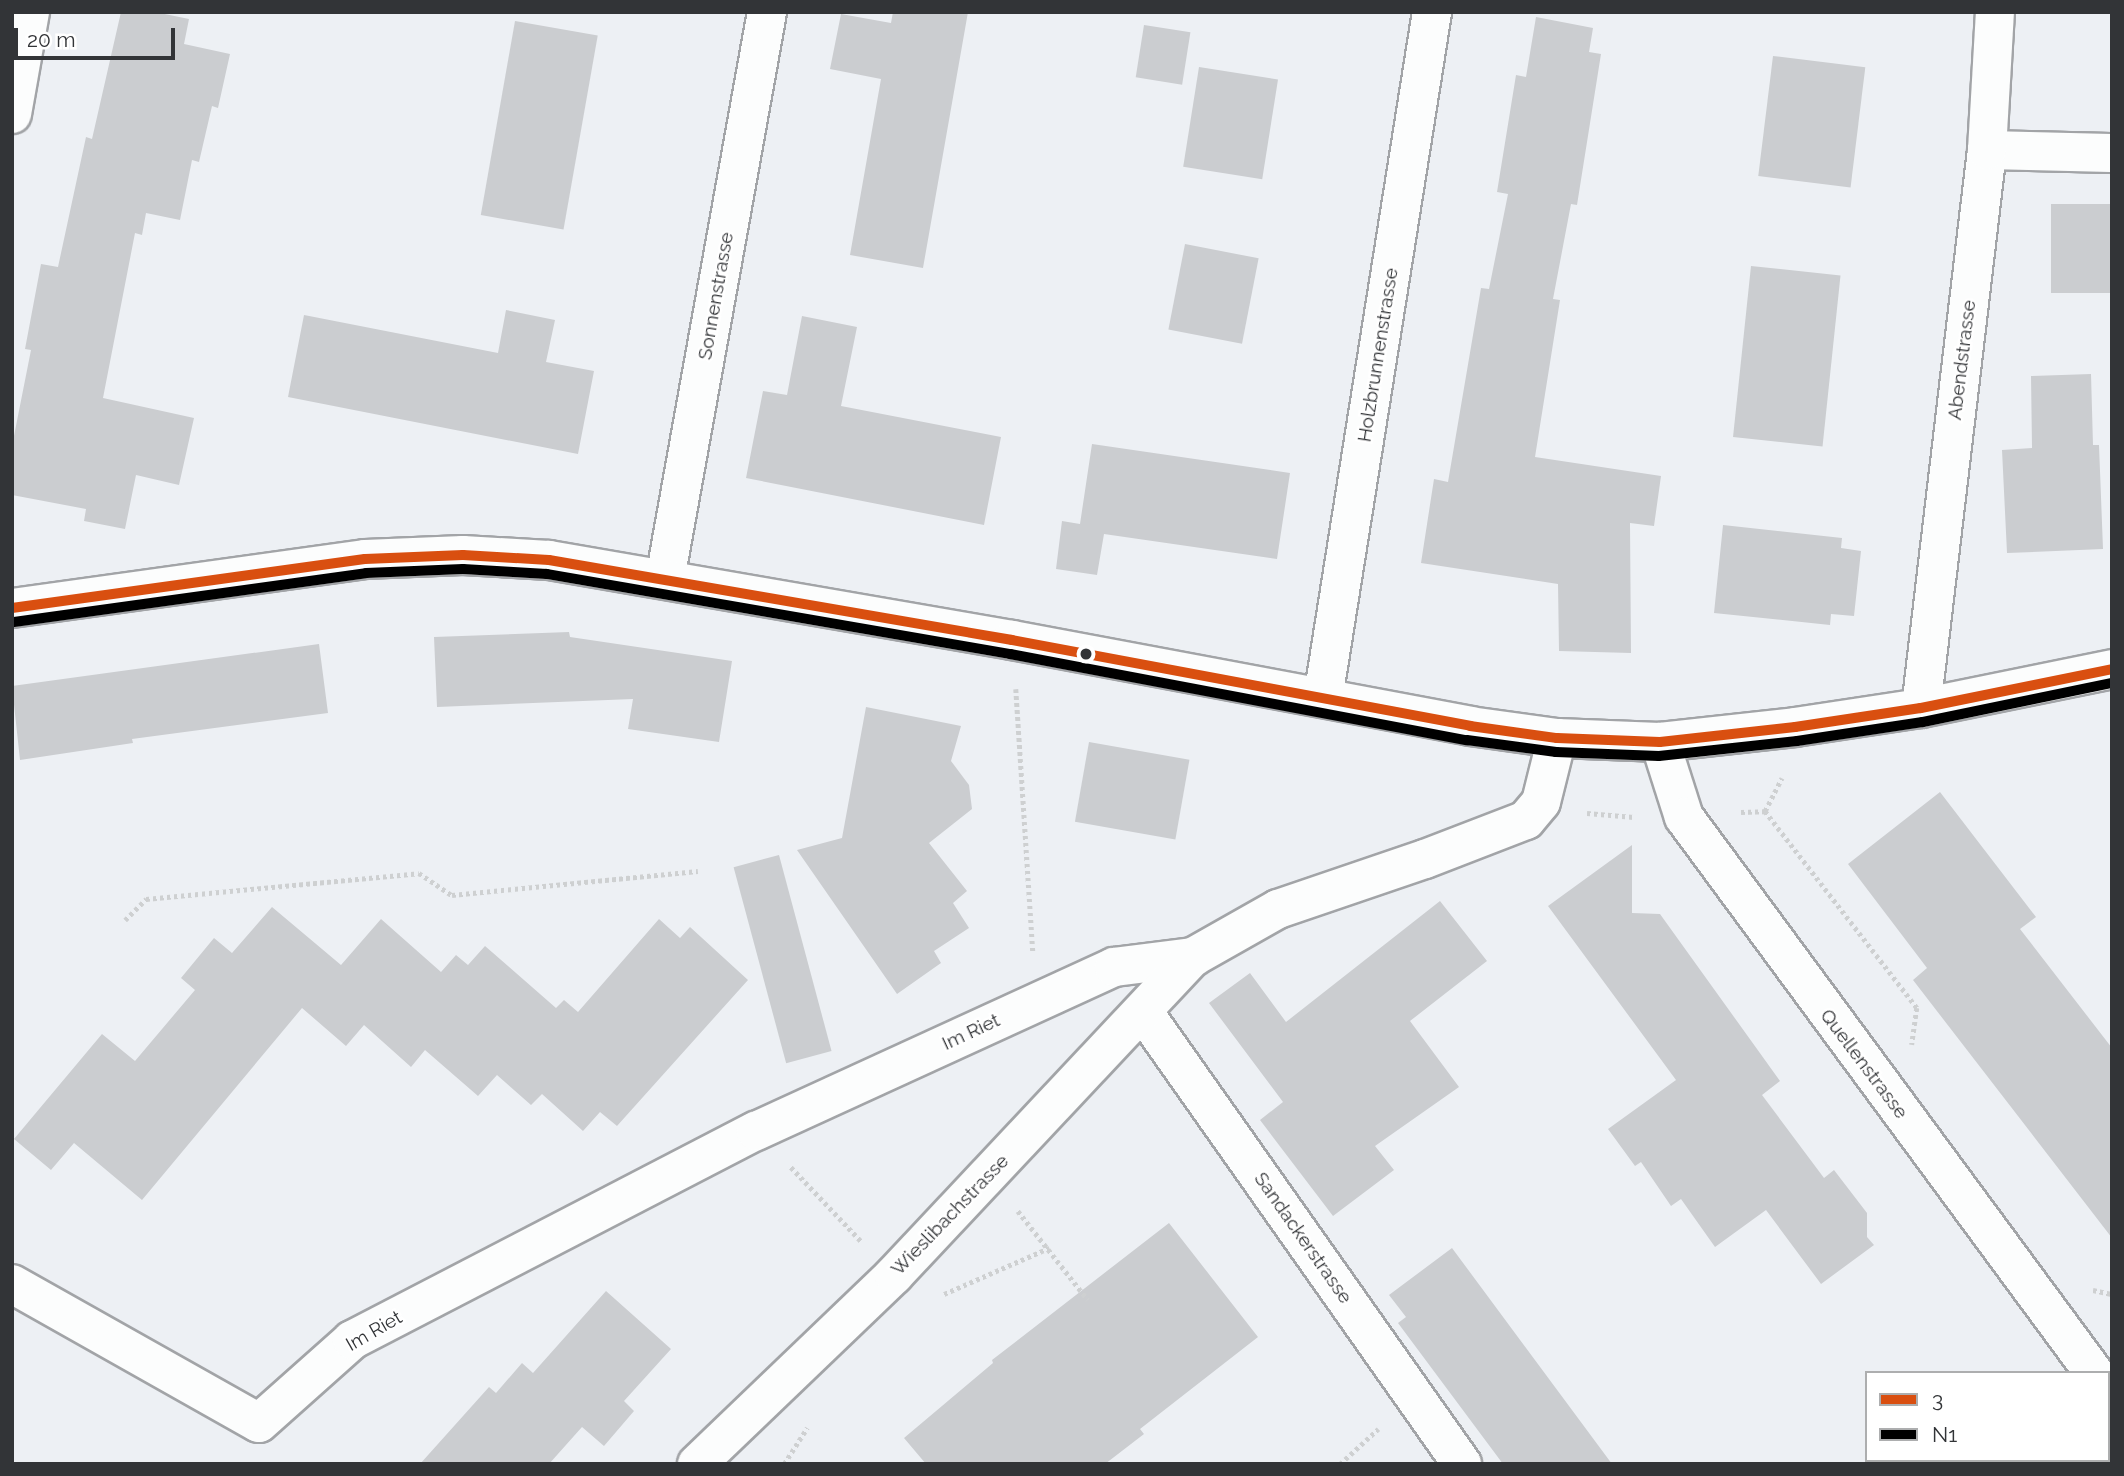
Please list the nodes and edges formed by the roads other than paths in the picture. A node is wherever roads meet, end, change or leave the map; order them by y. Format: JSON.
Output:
{"nodes":[{"id":1,"x":30,"y":12,"type":"edge"},
{"id":2,"x":767,"y":12,"type":"edge"},
{"id":3,"x":1432,"y":12,"type":"edge"},
{"id":4,"x":1995,"y":12,"type":"edge"},
{"id":5,"x":12,"y":114,"type":"edge"},
{"id":6,"x":1987,"y":150,"type":"junction"},
{"id":7,"x":2112,"y":153,"type":"edge"},
{"id":8,"x":665,"y":579,"type":"junction"},
{"id":9,"x":12,"y":607,"type":"edge"},
{"id":10,"x":2112,"y":669,"type":"edge"},
{"id":11,"x":1323,"y":698,"type":"junction"},
{"id":12,"x":1921,"y":708,"type":"junction"},
{"id":13,"x":1557,"y":738,"type":"junction"},
{"id":14,"x":1660,"y":742,"type":"junction"},
{"id":15,"x":1193,"y":957,"type":"junction"},
{"id":16,"x":1143,"y":1013,"type":"junction"},
{"id":17,"x":12,"y":1283,"type":"edge"},
{"id":18,"x":2093,"y":1371,"type":"edge"},
{"id":19,"x":697,"y":1464,"type":"edge"},
{"id":20,"x":1462,"y":1464,"type":"edge"}],
"edges":[{"from":1,"to":5,"type":"street"},
{"from":2,"to":8,"type":"street","name":"Sonnenstrasse"},
{"from":3,"to":11,"type":"street","name":"Holzbrunnenstrasse"},
{"from":4,"to":6,"type":"street","name":"Abendstrasse"},
{"from":6,"to":7,"type":"street"},
{"from":6,"to":12,"type":"street","name":"Abendstrasse"},
{"from":8,"to":9,"type":"street"},
{"from":8,"to":11,"type":"street"},
{"from":10,"to":12,"type":"street"},
{"from":11,"to":13,"type":"street"},
{"from":12,"to":14,"type":"street"},
{"from":13,"to":14,"type":"street"},
{"from":13,"to":15,"type":"street"},
{"from":14,"to":18,"type":"street","name":"Quellenstrasse"},
{"from":15,"to":16,"type":"street","name":"Wieslibachstrasse"},
{"from":15,"to":17,"type":"street","name":"Im Riet"},
{"from":16,"to":19,"type":"street","name":"Wieslibachstrasse"},
{"from":16,"to":20,"type":"street","name":"Sandackerstrasse"}]}
